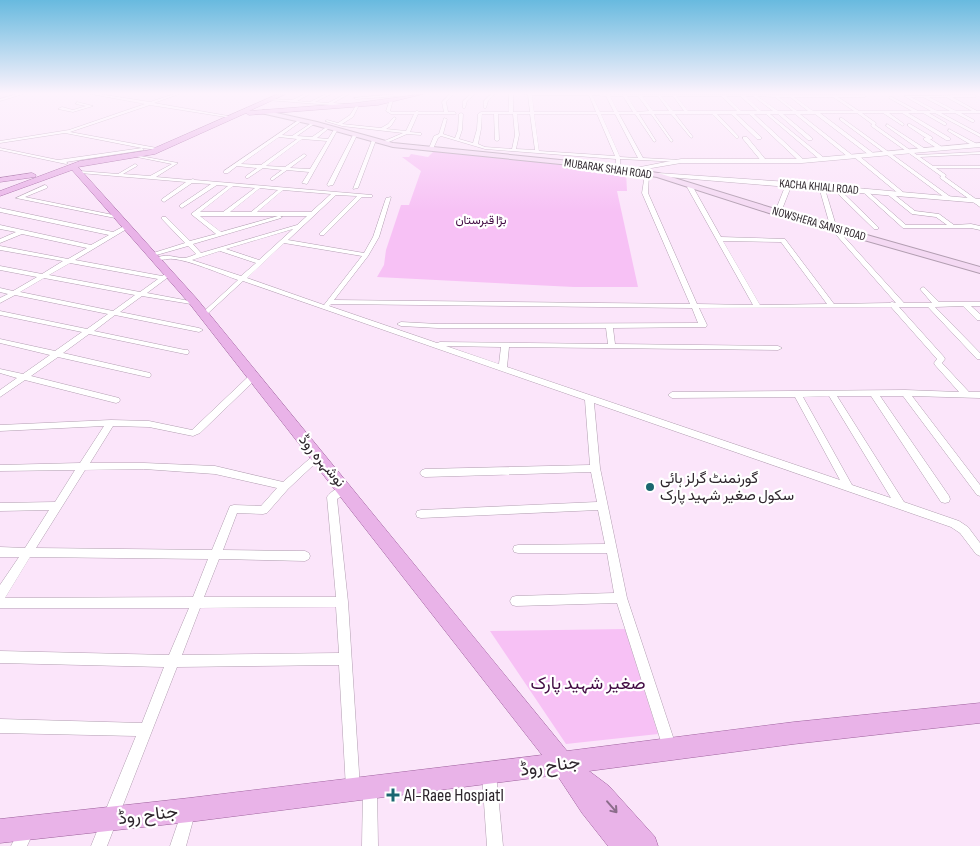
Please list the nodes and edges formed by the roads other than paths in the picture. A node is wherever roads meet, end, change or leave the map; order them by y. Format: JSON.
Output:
{"nodes":[{"id":1,"x":59,"y":133,"type":"edge"},
{"id":2,"x":65,"y":133,"type":"edge"},
{"id":3,"x":193,"y":133,"type":"edge"},
{"id":4,"x":282,"y":133,"type":"edge"},
{"id":5,"x":298,"y":133,"type":"edge"},
{"id":6,"x":319,"y":133,"type":"edge"},
{"id":7,"x":333,"y":133,"type":"edge"},
{"id":8,"x":405,"y":133,"type":"edge"},
{"id":9,"x":413,"y":133,"type":"edge"},
{"id":10,"x":459,"y":133,"type":"edge"},
{"id":11,"x":479,"y":133,"type":"edge"},
{"id":12,"x":498,"y":133,"type":"edge"},
{"id":13,"x":517,"y":133,"type":"edge"},
{"id":14,"x":535,"y":133,"type":"edge"},
{"id":15,"x":606,"y":133,"type":"edge"},
{"id":16,"x":626,"y":133,"type":"edge"},
{"id":17,"x":649,"y":133,"type":"edge"},
{"id":18,"x":666,"y":133,"type":"edge"},
{"id":19,"x":688,"y":133,"type":"edge"},
{"id":20,"x":733,"y":133,"type":"edge"},
{"id":21,"x":754,"y":133,"type":"edge"},
{"id":22,"x":773,"y":133,"type":"edge"},
{"id":23,"x":792,"y":133,"type":"edge"},
{"id":24,"x":803,"y":133,"type":"edge"},
{"id":25,"x":824,"y":133,"type":"edge"},
{"id":26,"x":843,"y":133,"type":"edge"},
{"id":27,"x":861,"y":133,"type":"edge"},
{"id":28,"x":883,"y":133,"type":"edge"},
{"id":29,"x":899,"y":133,"type":"edge"},
{"id":30,"x":923,"y":133,"type":"edge"},
{"id":31,"x":939,"y":133,"type":"edge"},
{"id":32,"x":956,"y":133,"type":"edge"},
{"id":33,"x":353,"y":134,"type":"joint"},
{"id":34,"x":420,"y":134,"type":"dead end"},
{"id":35,"x":441,"y":135,"type":"joint"},
{"id":36,"x":278,"y":136,"type":"junction"},
{"id":37,"x":293,"y":137,"type":"junction"},
{"id":38,"x":691,"y":137,"type":"dead end"},
{"id":39,"x":301,"y":138,"type":"junction"},
{"id":40,"x":737,"y":138,"type":"dead end"},
{"id":41,"x":745,"y":138,"type":"dead end"},
{"id":42,"x":759,"y":138,"type":"dead end"},
{"id":43,"x":313,"y":139,"type":"junction"},
{"id":44,"x":810,"y":139,"type":"dead end"},
{"id":45,"x":948,"y":139,"type":"dead end"},
{"id":46,"x":329,"y":140,"type":"junction"},
{"id":47,"x":374,"y":140,"type":"junction"},
{"id":48,"x":498,"y":140,"type":"dead end"},
{"id":49,"x":458,"y":141,"type":"junction"},
{"id":50,"x":671,"y":141,"type":"dead end"},
{"id":51,"x":0,"y":142,"type":"edge"},
{"id":52,"x":654,"y":142,"type":"dead end"},
{"id":53,"x":384,"y":143,"type":"junction"},
{"id":54,"x":978,"y":145,"type":"edge"},
{"id":55,"x":476,"y":146,"type":"junction"},
{"id":56,"x":147,"y":147,"type":"junction"},
{"id":57,"x":431,"y":148,"type":"junction"},
{"id":58,"x":940,"y":148,"type":"junction"},
{"id":59,"x":0,"y":149,"type":"edge"},
{"id":60,"x":157,"y":149,"type":"junction"},
{"id":61,"x":922,"y":149,"type":"junction"},
{"id":62,"x":451,"y":150,"type":"junction"},
{"id":63,"x":514,"y":150,"type":"junction"},
{"id":64,"x":908,"y":151,"type":"junction"},
{"id":65,"x":537,"y":152,"type":"junction"},
{"id":66,"x":887,"y":153,"type":"junction"},
{"id":67,"x":971,"y":153,"type":"junction"},
{"id":68,"x":980,"y":153,"type":"edge"},
{"id":69,"x":871,"y":154,"type":"junction"},
{"id":70,"x":304,"y":155,"type":"dead end"},
{"id":71,"x":136,"y":156,"type":"junction"},
{"id":72,"x":853,"y":156,"type":"junction"},
{"id":73,"x":916,"y":156,"type":"junction"},
{"id":74,"x":618,"y":158,"type":"junction"},
{"id":75,"x":821,"y":158,"type":"junction"},
{"id":76,"x":640,"y":159,"type":"junction"},
{"id":77,"x":980,"y":159,"type":"edge"},
{"id":78,"x":681,"y":161,"type":"junction"},
{"id":79,"x":764,"y":161,"type":"junction"},
{"id":80,"x":802,"y":161,"type":"junction"},
{"id":81,"x":237,"y":164,"type":"junction"},
{"id":82,"x":71,"y":166,"type":"junction"},
{"id":83,"x":135,"y":166,"type":"dead end"},
{"id":84,"x":262,"y":166,"type":"junction"},
{"id":85,"x":980,"y":167,"type":"edge"},
{"id":86,"x":618,"y":168,"type":"junction"},
{"id":87,"x":932,"y":168,"type":"junction"},
{"id":88,"x":287,"y":169,"type":"junction"},
{"id":89,"x":312,"y":170,"type":"junction"},
{"id":90,"x":628,"y":170,"type":"junction"},
{"id":91,"x":55,"y":172,"type":"junction"},
{"id":92,"x":226,"y":172,"type":"dead end"},
{"id":93,"x":120,"y":174,"type":"junction"},
{"id":94,"x":647,"y":174,"type":"junction"},
{"id":95,"x":658,"y":175,"type":"junction"},
{"id":96,"x":152,"y":177,"type":"junction"},
{"id":97,"x":248,"y":177,"type":"dead end"},
{"id":98,"x":273,"y":179,"type":"dead end"},
{"id":99,"x":0,"y":180,"type":"edge"},
{"id":100,"x":193,"y":180,"type":"junction"},
{"id":101,"x":216,"y":183,"type":"junction"},
{"id":102,"x":305,"y":183,"type":"dead end"},
{"id":103,"x":24,"y":184,"type":"junction"},
{"id":104,"x":233,"y":184,"type":"junction"},
{"id":105,"x":789,"y":184,"type":"junction"},
{"id":106,"x":330,"y":185,"type":"dead end"},
{"id":107,"x":690,"y":186,"type":"junction"},
{"id":108,"x":259,"y":187,"type":"junction"},
{"id":109,"x":822,"y":187,"type":"junction"},
{"id":110,"x":355,"y":188,"type":"dead end"},
{"id":111,"x":835,"y":188,"type":"junction"},
{"id":112,"x":282,"y":189,"type":"junction"},
{"id":113,"x":865,"y":191,"type":"junction"},
{"id":114,"x":889,"y":193,"type":"junction"},
{"id":115,"x":901,"y":193,"type":"junction"},
{"id":116,"x":0,"y":194,"type":"edge"},
{"id":117,"x":334,"y":194,"type":"junction"},
{"id":118,"x":360,"y":196,"type":"junction"},
{"id":119,"x":370,"y":196,"type":"dead end"},
{"id":120,"x":389,"y":198,"type":"dead end"},
{"id":121,"x":950,"y":199,"type":"junction"},
{"id":122,"x":164,"y":200,"type":"dead end"},
{"id":123,"x":978,"y":202,"type":"edge"},
{"id":124,"x":182,"y":206,"type":"dead end"},
{"id":125,"x":0,"y":210,"type":"edge"},
{"id":126,"x":778,"y":212,"type":"junction"},
{"id":127,"x":194,"y":214,"type":"junction"},
{"id":128,"x":224,"y":214,"type":"junction"},
{"id":129,"x":252,"y":214,"type":"junction"},
{"id":130,"x":289,"y":214,"type":"junction"},
{"id":131,"x":312,"y":214,"type":"junction"},
{"id":132,"x":164,"y":218,"type":"dead end"},
{"id":133,"x":124,"y":221,"type":"junction"},
{"id":134,"x":300,"y":225,"type":"junction"},
{"id":135,"x":952,"y":226,"type":"junction"},
{"id":136,"x":0,"y":227,"type":"edge"},
{"id":137,"x":876,"y":228,"type":"dead end"},
{"id":138,"x":980,"y":228,"type":"edge"},
{"id":139,"x":834,"y":229,"type":"junction"},
{"id":140,"x":21,"y":232,"type":"junction"},
{"id":141,"x":114,"y":234,"type":"junction"},
{"id":142,"x":220,"y":234,"type":"junction"},
{"id":143,"x":322,"y":234,"type":"dead end"},
{"id":144,"x":719,"y":240,"type":"junction"},
{"id":145,"x":0,"y":241,"type":"edge"},
{"id":146,"x":283,"y":241,"type":"junction"},
{"id":147,"x":189,"y":243,"type":"junction"},
{"id":148,"x":92,"y":247,"type":"junction"},
{"id":149,"x":0,"y":248,"type":"edge"},
{"id":150,"x":219,"y":249,"type":"junction"},
{"id":151,"x":200,"y":255,"type":"junction"},
{"id":152,"x":366,"y":255,"type":"junction"},
{"id":153,"x":155,"y":257,"type":"junction"},
{"id":154,"x":184,"y":260,"type":"junction"},
{"id":155,"x":68,"y":261,"type":"junction"},
{"id":156,"x":260,"y":262,"type":"junction"},
{"id":157,"x":0,"y":268,"type":"edge"},
{"id":158,"x":980,"y":270,"type":"edge"},
{"id":159,"x":43,"y":276,"type":"junction"},
{"id":160,"x":167,"y":276,"type":"junction"},
{"id":161,"x":242,"y":279,"type":"junction"},
{"id":162,"x":0,"y":290,"type":"edge"},
{"id":163,"x":923,"y":290,"type":"dead end"},
{"id":164,"x":14,"y":293,"type":"junction"},
{"id":165,"x":140,"y":294,"type":"junction"},
{"id":166,"x":0,"y":301,"type":"edge"},
{"id":167,"x":892,"y":304,"type":"junction"},
{"id":168,"x":901,"y":304,"type":"junction"},
{"id":169,"x":929,"y":304,"type":"junction"},
{"id":170,"x":938,"y":304,"type":"junction"},
{"id":171,"x":965,"y":304,"type":"junction"},
{"id":172,"x":980,"y":304,"type":"edge"},
{"id":173,"x":326,"y":305,"type":"junction"},
{"id":174,"x":694,"y":305,"type":"junction"},
{"id":175,"x":831,"y":305,"type":"junction"},
{"id":176,"x":758,"y":307,"type":"junction"},
{"id":177,"x":115,"y":312,"type":"junction"},
{"id":178,"x":0,"y":313,"type":"edge"},
{"id":179,"x":199,"y":316,"type":"junction"},
{"id":180,"x":980,"y":318,"type":"edge"},
{"id":181,"x":401,"y":324,"type":"dead end"},
{"id":182,"x":608,"y":325,"type":"junction"},
{"id":183,"x":87,"y":332,"type":"junction"},
{"id":184,"x":0,"y":341,"type":"edge"},
{"id":185,"x":430,"y":344,"type":"junction"},
{"id":186,"x":505,"y":346,"type":"junction"},
{"id":187,"x":612,"y":347,"type":"junction"},
{"id":188,"x":778,"y":348,"type":"dead end"},
{"id":189,"x":185,"y":352,"type":"dead end"},
{"id":190,"x":56,"y":354,"type":"junction"},
{"id":191,"x":980,"y":357,"type":"edge"},
{"id":192,"x":503,"y":369,"type":"junction"},
{"id":193,"x":0,"y":371,"type":"edge"},
{"id":194,"x":147,"y":375,"type":"dead end"},
{"id":195,"x":23,"y":377,"type":"junction"},
{"id":196,"x":253,"y":377,"type":"junction"},
{"id":197,"x":0,"y":394,"type":"edge"},
{"id":198,"x":905,"y":394,"type":"junction"},
{"id":199,"x":672,"y":395,"type":"dead end"},
{"id":200,"x":798,"y":395,"type":"junction"},
{"id":201,"x":832,"y":395,"type":"junction"},
{"id":202,"x":875,"y":395,"type":"junction"},
{"id":203,"x":967,"y":395,"type":"junction"},
{"id":204,"x":979,"y":396,"type":"edge"},
{"id":205,"x":589,"y":399,"type":"junction"},
{"id":206,"x":116,"y":400,"type":"dead end"},
{"id":207,"x":111,"y":423,"type":"junction"},
{"id":208,"x":0,"y":428,"type":"edge"},
{"id":209,"x":318,"y":456,"type":"junction"},
{"id":210,"x":83,"y":466,"type":"junction"},
{"id":211,"x":0,"y":468,"type":"edge"},
{"id":212,"x":595,"y":468,"type":"junction"},
{"id":213,"x":425,"y":473,"type":"dead end"},
{"id":214,"x":285,"y":486,"type":"junction"},
{"id":215,"x":848,"y":488,"type":"junction"},
{"id":216,"x":345,"y":489,"type":"junction"},
{"id":217,"x":980,"y":492,"type":"edge"},
{"id":218,"x":945,"y":499,"type":"dead end"},
{"id":219,"x":57,"y":506,"type":"junction"},
{"id":220,"x":602,"y":506,"type":"junction"},
{"id":221,"x":901,"y":506,"type":"junction"},
{"id":222,"x":0,"y":507,"type":"edge"},
{"id":223,"x":421,"y":514,"type":"dead end"},
{"id":224,"x":611,"y":548,"type":"junction"},
{"id":225,"x":518,"y":549,"type":"dead end"},
{"id":226,"x":980,"y":551,"type":"edge"},
{"id":227,"x":0,"y":552,"type":"edge"},
{"id":228,"x":26,"y":553,"type":"junction"},
{"id":229,"x":216,"y":556,"type":"junction"},
{"id":230,"x":306,"y":556,"type":"dead end"},
{"id":231,"x":0,"y":595,"type":"edge"},
{"id":232,"x":621,"y":598,"type":"junction"},
{"id":233,"x":198,"y":602,"type":"junction"},
{"id":234,"x":342,"y":602,"type":"junction"},
{"id":235,"x":516,"y":602,"type":"dead end"},
{"id":236,"x":0,"y":603,"type":"edge"},
{"id":237,"x":0,"y":657,"type":"edge"},
{"id":238,"x":346,"y":659,"type":"junction"},
{"id":239,"x":174,"y":661,"type":"junction"},
{"id":240,"x":980,"y":713,"type":"edge"},
{"id":241,"x":0,"y":726,"type":"edge"},
{"id":242,"x":146,"y":730,"type":"junction"},
{"id":243,"x":670,"y":750,"type":"junction"},
{"id":244,"x":563,"y":764,"type":"junction"},
{"id":245,"x":490,"y":774,"type":"junction"},
{"id":246,"x":362,"y":788,"type":"junction"},
{"id":247,"x":189,"y":810,"type":"junction"},
{"id":248,"x":110,"y":819,"type":"junction"},
{"id":249,"x":0,"y":831,"type":"edge"},
{"id":250,"x":23,"y":837,"type":"edge"},
{"id":251,"x":99,"y":846,"type":"edge"},
{"id":252,"x":178,"y":846,"type":"edge"},
{"id":253,"x":370,"y":846,"type":"edge"},
{"id":254,"x":495,"y":846,"type":"edge"},
{"id":255,"x":623,"y":846,"type":"edge"},
{"id":256,"x":646,"y":846,"type":"edge"}],
"edges":[{"from":1,"to":51,"type":"street"},
{"from":2,"to":56,"type":"street"},
{"from":3,"to":60,"type":"main road"},
{"from":4,"to":36,"type":"street"},
{"from":5,"to":37,"type":"street"},
{"from":6,"to":43,"type":"street"},
{"from":7,"to":46,"type":"street"},
{"from":8,"to":53,"type":"street"},
{"from":9,"to":34,"type":"street"},
{"from":10,"to":49,"type":"street"},
{"from":11,"to":55,"type":"street"},
{"from":12,"to":48,"type":"street"},
{"from":13,"to":63,"type":"street"},
{"from":14,"to":65,"type":"street"},
{"from":15,"to":74,"type":"street"},
{"from":16,"to":76,"type":"street"},
{"from":17,"to":52,"type":"street"},
{"from":18,"to":50,"type":"street"},
{"from":19,"to":38,"type":"street"},
{"from":20,"to":40,"type":"street"},
{"from":21,"to":42,"type":"street"},
{"from":22,"to":80,"type":"street"},
{"from":23,"to":75,"type":"street"},
{"from":24,"to":44,"type":"street"},
{"from":25,"to":72,"type":"street"},
{"from":26,"to":69,"type":"street"},
{"from":27,"to":66,"type":"street"},
{"from":28,"to":64,"type":"street"},
{"from":29,"to":61,"type":"street"},
{"from":30,"to":58,"type":"street"},
{"from":31,"to":45,"type":"street"},
{"from":32,"to":54,"type":"street"},
{"from":33,"to":47,"type":"main road","name":"MUBARAK SHAH ROAD"},
{"from":33,"to":106,"type":"street"},
{"from":35,"to":49,"type":"street"},
{"from":35,"to":57,"type":"street"},
{"from":36,"to":37,"type":"street"},
{"from":36,"to":81,"type":"street"},
{"from":37,"to":39,"type":"street"},
{"from":39,"to":43,"type":"street"},
{"from":39,"to":84,"type":"street"},
{"from":41,"to":79,"type":"street"},
{"from":43,"to":46,"type":"street"},
{"from":46,"to":89,"type":"street"},
{"from":47,"to":53,"type":"main road","name":"MUBARAK SHAH ROAD"},
{"from":47,"to":110,"type":"street"},
{"from":49,"to":55,"type":"street"},
{"from":49,"to":62,"type":"street"},
{"from":53,"to":57,"type":"main road","name":"MUBARAK SHAH ROAD"},
{"from":54,"to":58,"type":"street"},
{"from":55,"to":63,"type":"street"},
{"from":56,"to":60,"type":"street"},
{"from":56,"to":82,"type":"street"},
{"from":57,"to":62,"type":"main road","name":"MUBARAK SHAH ROAD"},
{"from":58,"to":61,"type":"street"},
{"from":59,"to":82,"type":"street"},
{"from":60,"to":71,"type":"main road"},
{"from":61,"to":64,"type":"street"},
{"from":62,"to":86,"type":"main road","name":"MUBARAK SHAH ROAD"},
{"from":63,"to":65,"type":"street"},
{"from":64,"to":66,"type":"street"},
{"from":64,"to":73,"type":"street"},
{"from":65,"to":74,"type":"street"},
{"from":66,"to":69,"type":"street"},
{"from":66,"to":121,"type":"street"},
{"from":67,"to":68,"type":"street"},
{"from":67,"to":73,"type":"street"},
{"from":67,"to":77,"type":"street"},
{"from":69,"to":72,"type":"street"},
{"from":70,"to":88,"type":"street"},
{"from":71,"to":82,"type":"main road"},
{"from":71,"to":96,"type":"street"},
{"from":72,"to":75,"type":"street"},
{"from":72,"to":115,"type":"street"},
{"from":73,"to":87,"type":"street"},
{"from":74,"to":76,"type":"street"},
{"from":74,"to":86,"type":"street"},
{"from":75,"to":80,"type":"street"},
{"from":76,"to":78,"type":"street"},
{"from":78,"to":79,"type":"street"},
{"from":78,"to":90,"type":"street"},
{"from":79,"to":80,"type":"street"},
{"from":81,"to":84,"type":"street"},
{"from":81,"to":92,"type":"street"},
{"from":82,"to":91,"type":"main road"},
{"from":82,"to":93,"type":"street"},
{"from":82,"to":133,"type":"main road","name":"نوشہرہ روڈ"},
{"from":83,"to":93,"type":"street"},
{"from":84,"to":88,"type":"street"},
{"from":84,"to":97,"type":"street"},
{"from":85,"to":87,"type":"street"},
{"from":86,"to":90,"type":"main road","name":"MUBARAK SHAH ROAD"},
{"from":87,"to":123,"type":"street"},
{"from":88,"to":89,"type":"street"},
{"from":88,"to":98,"type":"street"},
{"from":89,"to":102,"type":"street"},
{"from":90,"to":94,"type":"main road","name":"MUBARAK SHAH ROAD"},
{"from":91,"to":99,"type":"main road"},
{"from":91,"to":103,"type":"main road"},
{"from":93,"to":96,"type":"street"},
{"from":94,"to":95,"type":"main road","name":"MUBARAK SHAH ROAD"},
{"from":94,"to":174,"type":"street"},
{"from":95,"to":105,"type":"street","name":"KACHA KHIALI ROAD"},
{"from":95,"to":107,"type":"main road","name":"NOWSHERA SANSI ROAD"},
{"from":96,"to":100,"type":"street"},
{"from":100,"to":101,"type":"street"},
{"from":100,"to":122,"type":"street"},
{"from":101,"to":104,"type":"street"},
{"from":101,"to":124,"type":"street"},
{"from":103,"to":116,"type":"main road"},
{"from":103,"to":133,"type":"street"},
{"from":104,"to":108,"type":"street"},
{"from":104,"to":127,"type":"street"},
{"from":105,"to":109,"type":"street","name":"KACHA KHIALI ROAD"},
{"from":105,"to":126,"type":"street"},
{"from":107,"to":126,"type":"main road","name":"NOWSHERA SANSI ROAD"},
{"from":107,"to":144,"type":"street"},
{"from":108,"to":112,"type":"street"},
{"from":108,"to":128,"type":"street"},
{"from":109,"to":111,"type":"street","name":"KACHA KHIALI ROAD"},
{"from":109,"to":139,"type":"street"},
{"from":111,"to":113,"type":"street","name":"KACHA KHIALI ROAD"},
{"from":111,"to":137,"type":"street"},
{"from":112,"to":117,"type":"street"},
{"from":112,"to":129,"type":"street"},
{"from":113,"to":114,"type":"street","name":"KACHA KHIALI ROAD"},
{"from":113,"to":135,"type":"street"},
{"from":114,"to":115,"type":"street","name":"KACHA KHIALI ROAD"},
{"from":114,"to":135,"type":"street"},
{"from":115,"to":121,"type":"street","name":"KACHA KHIALI ROAD"},
{"from":117,"to":118,"type":"street"},
{"from":117,"to":131,"type":"street"},
{"from":118,"to":119,"type":"street"},
{"from":118,"to":143,"type":"street"},
{"from":120,"to":152,"type":"street"},
{"from":121,"to":123,"type":"street","name":"KACHA KHIALI ROAD"},
{"from":125,"to":141,"type":"street"},
{"from":126,"to":139,"type":"main road","name":"NOWSHERA SANSI ROAD"},
{"from":127,"to":128,"type":"street"},
{"from":127,"to":142,"type":"street"},
{"from":128,"to":129,"type":"street"},
{"from":129,"to":130,"type":"street"},
{"from":130,"to":131,"type":"street"},
{"from":130,"to":142,"type":"street"},
{"from":131,"to":134,"type":"street"},
{"from":132,"to":147,"type":"street"},
{"from":133,"to":141,"type":"street"},
{"from":133,"to":153,"type":"main road","name":"نوشہرہ روڈ"},
{"from":134,"to":146,"type":"street"},
{"from":134,"to":150,"type":"street"},
{"from":135,"to":138,"type":"street"},
{"from":136,"to":140,"type":"street"},
{"from":139,"to":158,"type":"main road","name":"NOWSHERA SANSI ROAD"},
{"from":139,"to":168,"type":"street"},
{"from":140,"to":145,"type":"street"},
{"from":140,"to":148,"type":"street"},
{"from":141,"to":148,"type":"street"},
{"from":142,"to":147,"type":"street"},
{"from":144,"to":175,"type":"street"},
{"from":144,"to":176,"type":"street"},
{"from":146,"to":152,"type":"street"},
{"from":146,"to":156,"type":"street"},
{"from":147,"to":151,"type":"street"},
{"from":147,"to":153,"type":"street"},
{"from":148,"to":155,"type":"street"},
{"from":149,"to":155,"type":"street"},
{"from":150,"to":151,"type":"street"},
{"from":150,"to":156,"type":"street"},
{"from":151,"to":154,"type":"street"},
{"from":152,"to":173,"type":"street"},
{"from":153,"to":154,"type":"street"},
{"from":153,"to":160,"type":"main road","name":"نوشہرہ روڈ"},
{"from":154,"to":161,"type":"street"},
{"from":155,"to":159,"type":"street"},
{"from":155,"to":160,"type":"street"},
{"from":156,"to":161,"type":"street"},
{"from":157,"to":159,"type":"street"},
{"from":159,"to":164,"type":"street"},
{"from":159,"to":165,"type":"street"},
{"from":160,"to":165,"type":"street"},
{"from":160,"to":179,"type":"main road","name":"نوشہرہ روڈ"},
{"from":161,"to":173,"type":"street"},
{"from":161,"to":179,"type":"street"},
{"from":162,"to":164,"type":"street"},
{"from":163,"to":170,"type":"street"},
{"from":164,"to":166,"type":"street"},
{"from":164,"to":177,"type":"street"},
{"from":165,"to":177,"type":"street"},
{"from":165,"to":179,"type":"street"},
{"from":167,"to":168,"type":"street"},
{"from":167,"to":175,"type":"street"},
{"from":167,"to":203,"type":"street"},
{"from":168,"to":169,"type":"street"},
{"from":169,"to":170,"type":"street"},
{"from":169,"to":191,"type":"street"},
{"from":170,"to":171,"type":"street"},
{"from":171,"to":172,"type":"street"},
{"from":171,"to":180,"type":"street"},
{"from":173,"to":174,"type":"street"},
{"from":173,"to":185,"type":"street"},
{"from":174,"to":176,"type":"street"},
{"from":174,"to":182,"type":"street"},
{"from":175,"to":176,"type":"street"},
{"from":177,"to":179,"type":"street"},
{"from":177,"to":183,"type":"street"},
{"from":178,"to":183,"type":"street"},
{"from":179,"to":196,"type":"main road","name":"نوشہرہ روڈ"},
{"from":181,"to":182,"type":"street"},
{"from":182,"to":187,"type":"street"},
{"from":183,"to":189,"type":"street"},
{"from":183,"to":190,"type":"street"},
{"from":184,"to":190,"type":"street"},
{"from":185,"to":186,"type":"street"},
{"from":185,"to":192,"type":"street"},
{"from":186,"to":187,"type":"street"},
{"from":186,"to":192,"type":"street"},
{"from":187,"to":188,"type":"street"},
{"from":190,"to":194,"type":"street"},
{"from":190,"to":195,"type":"street"},
{"from":192,"to":205,"type":"street"},
{"from":193,"to":195,"type":"street"},
{"from":195,"to":197,"type":"street"},
{"from":195,"to":206,"type":"street"},
{"from":196,"to":207,"type":"street"},
{"from":196,"to":209,"type":"main road","name":"نوشہرہ روڈ"},
{"from":198,"to":202,"type":"street"},
{"from":198,"to":203,"type":"street"},
{"from":198,"to":217,"type":"street"},
{"from":199,"to":200,"type":"street"},
{"from":200,"to":201,"type":"street"},
{"from":200,"to":215,"type":"street"},
{"from":201,"to":202,"type":"street"},
{"from":201,"to":221,"type":"street"},
{"from":202,"to":218,"type":"street"},
{"from":203,"to":204,"type":"street"},
{"from":205,"to":212,"type":"street"},
{"from":205,"to":215,"type":"street"},
{"from":207,"to":208,"type":"street"},
{"from":207,"to":210,"type":"street"},
{"from":209,"to":214,"type":"street"},
{"from":209,"to":216,"type":"main road","name":"نوشہرہ روڈ"},
{"from":210,"to":211,"type":"street"},
{"from":210,"to":214,"type":"street"},
{"from":210,"to":219,"type":"street"},
{"from":212,"to":213,"type":"street"},
{"from":212,"to":220,"type":"street"},
{"from":214,"to":229,"type":"street"},
{"from":215,"to":221,"type":"street"},
{"from":216,"to":234,"type":"street"},
{"from":216,"to":244,"type":"main road","name":"نوشہرہ روڈ"},
{"from":219,"to":222,"type":"street"},
{"from":219,"to":228,"type":"street"},
{"from":220,"to":223,"type":"street"},
{"from":220,"to":224,"type":"street"},
{"from":221,"to":226,"type":"street"},
{"from":224,"to":225,"type":"street"},
{"from":224,"to":232,"type":"street"},
{"from":227,"to":228,"type":"street"},
{"from":228,"to":229,"type":"street"},
{"from":228,"to":231,"type":"street"},
{"from":229,"to":230,"type":"street"},
{"from":229,"to":233,"type":"street"},
{"from":232,"to":235,"type":"street"},
{"from":232,"to":243,"type":"street"},
{"from":233,"to":234,"type":"street"},
{"from":233,"to":236,"type":"street"},
{"from":233,"to":239,"type":"street"},
{"from":234,"to":238,"type":"street"},
{"from":237,"to":239,"type":"street"},
{"from":238,"to":239,"type":"street"},
{"from":238,"to":246,"type":"street"},
{"from":239,"to":242,"type":"street"},
{"from":240,"to":243,"type":"main road","name":"جناح روڈ"},
{"from":241,"to":242,"type":"street"},
{"from":242,"to":248,"type":"street"},
{"from":243,"to":244,"type":"main road","name":"جناح روڈ"},
{"from":244,"to":245,"type":"main road","name":"جناح روڈ"},
{"from":244,"to":255,"type":"main road"},
{"from":244,"to":256,"type":"main road","one_way":true},
{"from":245,"to":246,"type":"main road","name":"جناح روڈ"},
{"from":245,"to":254,"type":"street"},
{"from":246,"to":247,"type":"main road","name":"جناح روڈ"},
{"from":246,"to":253,"type":"street"},
{"from":247,"to":248,"type":"main road","name":"جناح روڈ"},
{"from":247,"to":252,"type":"street"},
{"from":248,"to":250,"type":"main road","name":"جناح روڈ"},
{"from":248,"to":251,"type":"street"},
{"from":249,"to":250,"type":"main road","name":"جناح روڈ"}]}
